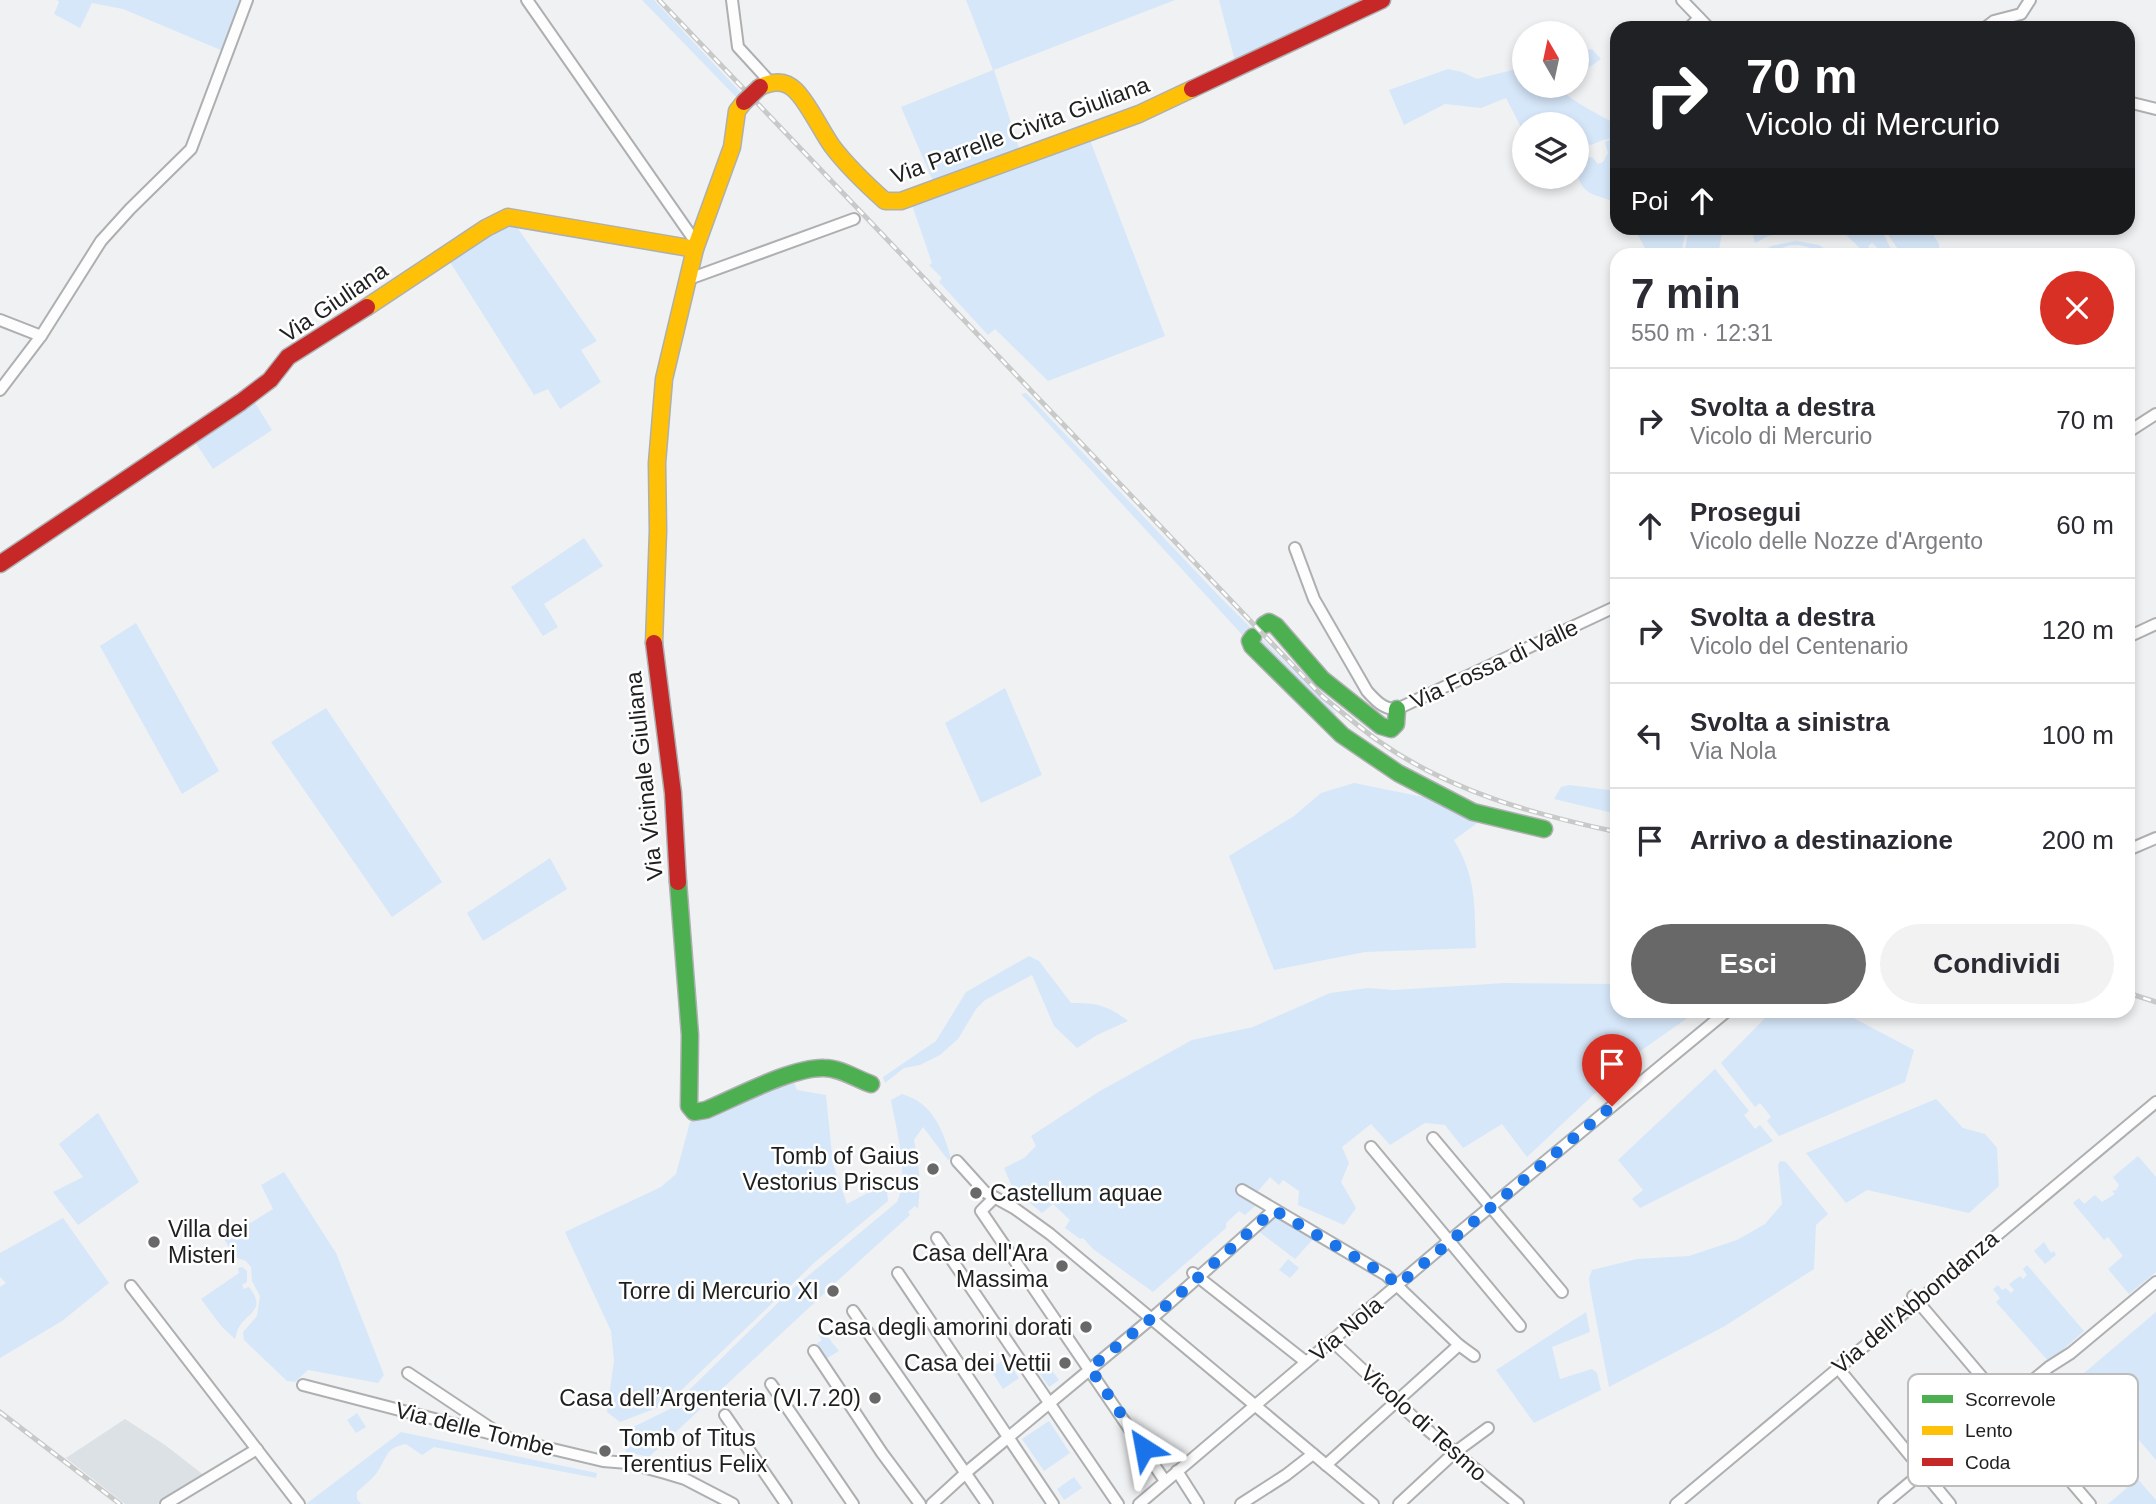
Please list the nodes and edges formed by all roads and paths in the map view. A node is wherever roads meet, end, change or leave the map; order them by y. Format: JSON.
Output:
{"nodes":[{"id":1,"x":247,"y":0,"type":"edge"},
{"id":2,"x":527,"y":0,"type":"edge"},
{"id":3,"x":732,"y":0,"type":"edge"},
{"id":4,"x":1382,"y":0,"type":"edge"},
{"id":5,"x":1682,"y":0,"type":"edge"},
{"id":6,"x":2031,"y":0,"type":"edge"},
{"id":7,"x":1699,"y":18,"type":"junction"},
{"id":8,"x":1696,"y":21,"type":"edge"},
{"id":9,"x":1702,"y":21,"type":"edge"},
{"id":10,"x":1994,"y":21,"type":"edge"},
{"id":11,"x":765,"y":85,"type":"junction"},
{"id":12,"x":2135,"y":104,"type":"edge"},
{"id":13,"x":2156,"y":109,"type":"edge"},
{"id":14,"x":854,"y":219,"type":"dead end"},
{"id":15,"x":696,"y":247,"type":"junction"},
{"id":16,"x":689,"y":279,"type":"junction"},
{"id":17,"x":0,"y":320,"type":"edge"},
{"id":18,"x":41,"y":336,"type":"junction"},
{"id":19,"x":0,"y":390,"type":"edge"},
{"id":20,"x":2156,"y":414,"type":"edge"},
{"id":21,"x":2135,"y":428,"type":"edge"},
{"id":22,"x":1295,"y":548,"type":"dead end"},
{"id":23,"x":0,"y":564,"type":"edge"},
{"id":24,"x":1610,"y":609,"type":"edge"},
{"id":25,"x":2156,"y":624,"type":"edge"},
{"id":26,"x":2135,"y":634,"type":"edge"},
{"id":27,"x":1397,"y":709,"type":"junction"},
{"id":28,"x":1544,"y":829,"type":"dead end"},
{"id":29,"x":2156,"y":838,"type":"edge"},
{"id":30,"x":2135,"y":847,"type":"edge"},
{"id":31,"x":1719,"y":1018,"type":"edge"},
{"id":32,"x":870,"y":1084,"type":"dead end"},
{"id":33,"x":2156,"y":1102,"type":"edge"},
{"id":34,"x":1433,"y":1138,"type":"dead end"},
{"id":35,"x":1371,"y":1147,"type":"dead end"},
{"id":36,"x":957,"y":1161,"type":"dead end"},
{"id":37,"x":1242,"y":1190,"type":"dead end"},
{"id":38,"x":989,"y":1195,"type":"junction"},
{"id":39,"x":1491,"y":1207,"type":"junction"},
{"id":40,"x":1274,"y":1210,"type":"junction"},
{"id":41,"x":937,"y":1238,"type":"dead end"},
{"id":42,"x":1449,"y":1241,"type":"junction"},
{"id":43,"x":898,"y":1273,"type":"dead end"},
{"id":44,"x":1195,"y":1274,"type":"junction"},
{"id":45,"x":2156,"y":1282,"type":"edge"},
{"id":46,"x":1398,"y":1285,"type":"junction"},
{"id":47,"x":131,"y":1286,"type":"dead end"},
{"id":48,"x":1562,"y":1292,"type":"dead end"},
{"id":49,"x":1915,"y":1298,"type":"junction"},
{"id":50,"x":853,"y":1311,"type":"dead end"},
{"id":51,"x":1151,"y":1319,"type":"junction"},
{"id":52,"x":1520,"y":1326,"type":"dead end"},
{"id":53,"x":1332,"y":1341,"type":"junction"},
{"id":54,"x":1459,"y":1345,"type":"junction"},
{"id":55,"x":814,"y":1351,"type":"dead end"},
{"id":56,"x":1474,"y":1356,"type":"dead end"},
{"id":57,"x":1306,"y":1362,"type":"junction"},
{"id":58,"x":1090,"y":1368,"type":"junction"},
{"id":59,"x":1838,"y":1368,"type":"junction"},
{"id":60,"x":408,"y":1373,"type":"dead end"},
{"id":61,"x":1980,"y":1374,"type":"edge"},
{"id":62,"x":2043,"y":1374,"type":"edge"},
{"id":63,"x":771,"y":1384,"type":"dead end"},
{"id":64,"x":303,"y":1385,"type":"dead end"},
{"id":65,"x":1396,"y":1400,"type":"junction"},
{"id":66,"x":1049,"y":1403,"type":"junction"},
{"id":67,"x":1256,"y":1405,"type":"junction"},
{"id":68,"x":725,"y":1415,"type":"dead end"},
{"id":69,"x":1488,"y":1428,"type":"dead end"},
{"id":70,"x":503,"y":1436,"type":"junction"},
{"id":71,"x":1007,"y":1437,"type":"junction"},
{"id":72,"x":257,"y":1449,"type":"junction"},
{"id":73,"x":1454,"y":1453,"type":"junction"},
{"id":74,"x":1312,"y":1454,"type":"junction"},
{"id":75,"x":1908,"y":1455,"type":"edge"},
{"id":76,"x":1326,"y":1465,"type":"junction"},
{"id":77,"x":1177,"y":1471,"type":"junction"},
{"id":78,"x":966,"y":1474,"type":"junction"},
{"id":79,"x":1166,"y":1481,"type":"junction"},
{"id":80,"x":1908,"y":1484,"type":"edge"},
{"id":81,"x":1934,"y":1486,"type":"edge"},
{"id":82,"x":2075,"y":1486,"type":"edge"},
{"id":83,"x":166,"y":1504,"type":"edge"},
{"id":84,"x":299,"y":1504,"type":"edge"},
{"id":85,"x":733,"y":1504,"type":"edge"},
{"id":86,"x":786,"y":1504,"type":"edge"},
{"id":87,"x":853,"y":1504,"type":"edge"},
{"id":88,"x":920,"y":1504,"type":"edge"},
{"id":89,"x":932,"y":1504,"type":"edge"},
{"id":90,"x":987,"y":1504,"type":"edge"},
{"id":91,"x":1054,"y":1504,"type":"edge"},
{"id":92,"x":1118,"y":1504,"type":"edge"},
{"id":93,"x":1139,"y":1504,"type":"edge"},
{"id":94,"x":1198,"y":1504,"type":"edge"},
{"id":95,"x":1241,"y":1504,"type":"edge"},
{"id":96,"x":1373,"y":1504,"type":"edge"},
{"id":97,"x":1399,"y":1504,"type":"edge"},
{"id":98,"x":1518,"y":1504,"type":"edge"},
{"id":99,"x":1676,"y":1504,"type":"edge"},
{"id":100,"x":1884,"y":1504,"type":"edge"},
{"id":101,"x":1950,"y":1504,"type":"edge"},
{"id":102,"x":2090,"y":1504,"type":"edge"}],
"edges":[{"from":1,"to":18,"type":"street"},
{"from":2,"to":15,"type":"street"},
{"from":3,"to":11,"type":"street"},
{"from":4,"to":11,"type":"street","name":"Via Parrelle Civita Giuliana"},
{"from":5,"to":7,"type":"street"},
{"from":6,"to":10,"type":"street"},
{"from":7,"to":8,"type":"street"},
{"from":7,"to":9,"type":"street"},
{"from":11,"to":15,"type":"street","bridge":true},
{"from":12,"to":13,"type":"street"},
{"from":14,"to":16,"type":"street"},
{"from":15,"to":16,"type":"street","name":"Via Vicinale Giuliana"},
{"from":15,"to":23,"type":"street","name":"Via Giuliana"},
{"from":16,"to":32,"type":"street","name":"Via Vicinale Giuliana"},
{"from":17,"to":18,"type":"street"},
{"from":18,"to":19,"type":"street"},
{"from":20,"to":21,"type":"street"},
{"from":22,"to":27,"type":"street","name":"Via Fossa di Valle"},
{"from":24,"to":27,"type":"street","name":"Via Fossa di Valle"},
{"from":25,"to":26,"type":"street"},
{"from":27,"to":28,"type":"street"},
{"from":29,"to":30,"type":"street"},
{"from":31,"to":39,"type":"street","name":"Via Nola"},
{"from":33,"to":49,"type":"street","name":"Via dell'Abbondanza"},
{"from":34,"to":39,"type":"street"},
{"from":35,"to":42,"type":"street"},
{"from":36,"to":38,"type":"street"},
{"from":37,"to":40,"type":"street"},
{"from":38,"to":51,"type":"street"},
{"from":38,"to":58,"type":"street"},
{"from":39,"to":42,"type":"street","name":"Via Nola"},
{"from":39,"to":48,"type":"street"},
{"from":40,"to":44,"type":"street"},
{"from":40,"to":46,"type":"street"},
{"from":41,"to":66,"type":"street"},
{"from":42,"to":46,"type":"street","name":"Via Nola"},
{"from":42,"to":52,"type":"street"},
{"from":43,"to":71,"type":"street"},
{"from":44,"to":51,"type":"street"},
{"from":44,"to":57,"type":"street"},
{"from":45,"to":62,"type":"street"},
{"from":46,"to":53,"type":"street","name":"Via Nola"},
{"from":46,"to":54,"type":"street"},
{"from":47,"to":72,"type":"street"},
{"from":49,"to":59,"type":"street","name":"Via dell'Abbondanza"},
{"from":49,"to":61,"type":"street"},
{"from":50,"to":78,"type":"street"},
{"from":51,"to":58,"type":"street"},
{"from":51,"to":67,"type":"street"},
{"from":53,"to":57,"type":"street","name":"Via Nola"},
{"from":53,"to":65,"type":"street","name":"Vicolo di Tesmo"},
{"from":54,"to":56,"type":"street"},
{"from":54,"to":65,"type":"street"},
{"from":55,"to":88,"type":"street"},
{"from":57,"to":67,"type":"street","name":"Via Nola"},
{"from":58,"to":66,"type":"street"},
{"from":58,"to":79,"type":"street"},
{"from":59,"to":75,"type":"street"},
{"from":59,"to":99,"type":"street","name":"Via dell'Abbondanza"},
{"from":60,"to":70,"type":"street"},
{"from":63,"to":87,"type":"street"},
{"from":64,"to":70,"type":"street","name":"Via delle Tombe"},
{"from":65,"to":73,"type":"street","name":"Vicolo di Tesmo"},
{"from":65,"to":76,"type":"street"},
{"from":66,"to":71,"type":"street"},
{"from":66,"to":92,"type":"street"},
{"from":67,"to":74,"type":"street"},
{"from":67,"to":77,"type":"street","name":"Via Nola"},
{"from":68,"to":86,"type":"street"},
{"from":69,"to":73,"type":"street"},
{"from":70,"to":85,"type":"street","name":"Via delle Tombe"},
{"from":71,"to":78,"type":"street"},
{"from":71,"to":91,"type":"street"},
{"from":72,"to":83,"type":"street"},
{"from":72,"to":84,"type":"street"},
{"from":73,"to":97,"type":"street"},
{"from":73,"to":98,"type":"street","name":"Vicolo di Tesmo"},
{"from":74,"to":76,"type":"street"},
{"from":74,"to":95,"type":"street"},
{"from":76,"to":96,"type":"street"},
{"from":77,"to":79,"type":"street","name":"Via Nola"},
{"from":77,"to":94,"type":"street"},
{"from":78,"to":89,"type":"street"},
{"from":78,"to":90,"type":"street"},
{"from":79,"to":93,"type":"street","name":"Via Nola"},
{"from":80,"to":100,"type":"street"},
{"from":81,"to":101,"type":"street"},
{"from":82,"to":102,"type":"street"}]}
